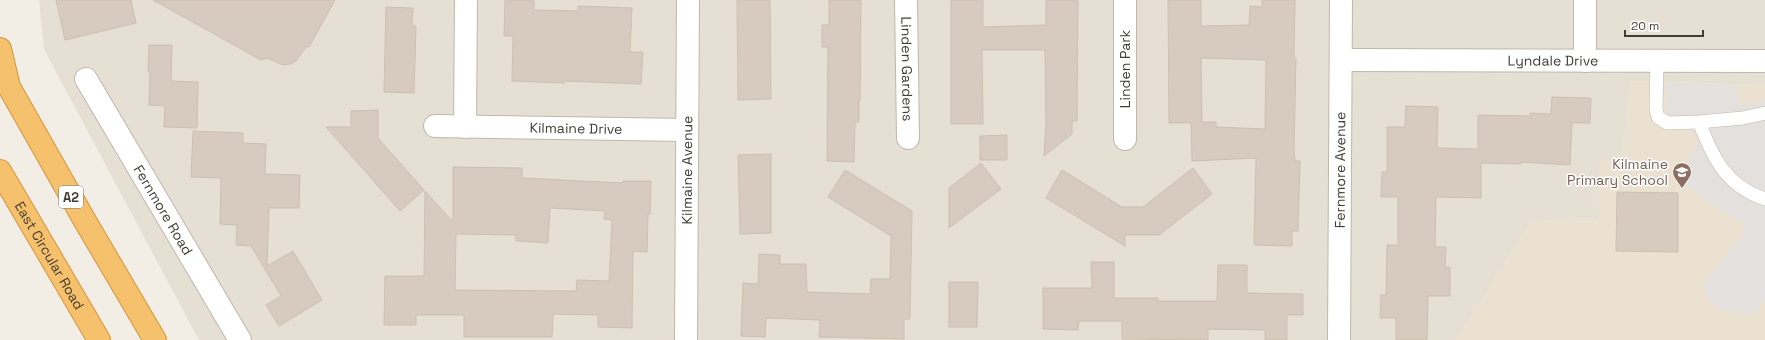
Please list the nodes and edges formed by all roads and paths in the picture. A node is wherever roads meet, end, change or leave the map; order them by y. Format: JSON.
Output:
{"nodes":[{"id":1,"x":466,"y":0,"type":"edge"},
{"id":2,"x":688,"y":0,"type":"edge"},
{"id":3,"x":906,"y":0,"type":"edge"},
{"id":4,"x":1125,"y":0,"type":"edge"},
{"id":5,"x":1341,"y":0,"type":"edge"},
{"id":6,"x":1585,"y":0,"type":"edge"},
{"id":7,"x":0,"y":49,"type":"edge"},
{"id":8,"x":1341,"y":60,"type":"junction"},
{"id":9,"x":1585,"y":61,"type":"junction"},
{"id":10,"x":1657,"y":61,"type":"junction"},
{"id":11,"x":1765,"y":61,"type":"edge"},
{"id":12,"x":86,"y":79,"type":"dead end"},
{"id":13,"x":1765,"y":113,"type":"edge"},
{"id":14,"x":1699,"y":122,"type":"junction"},
{"id":15,"x":435,"y":126,"type":"dead end"},
{"id":16,"x":465,"y":127,"type":"junction"},
{"id":17,"x":687,"y":130,"type":"junction"},
{"id":18,"x":908,"y":138,"type":"dead end"},
{"id":19,"x":1125,"y":139,"type":"dead end"},
{"id":20,"x":0,"y":171,"type":"edge"},
{"id":21,"x":1765,"y":198,"type":"edge"},
{"id":22,"x":99,"y":340,"type":"edge"},
{"id":23,"x":155,"y":340,"type":"edge"},
{"id":24,"x":240,"y":340,"type":"edge"},
{"id":25,"x":686,"y":340,"type":"edge"},
{"id":26,"x":1340,"y":340,"type":"edge"}],
"edges":[{"from":1,"to":16,"type":"street"},
{"from":2,"to":17,"type":"street","name":"Kilmaine Avenue"},
{"from":3,"to":18,"type":"street","name":"Linden Gardens"},
{"from":4,"to":19,"type":"street","name":"Linden Park"},
{"from":5,"to":8,"type":"street","name":"Fernmore Avenue"},
{"from":6,"to":9,"type":"street"},
{"from":7,"to":23,"type":"highway","number":"A2"},
{"from":8,"to":9,"type":"street","name":"Lyndale Drive"},
{"from":8,"to":26,"type":"street","name":"Fernmore Avenue"},
{"from":9,"to":10,"type":"street","name":"Lyndale Drive"},
{"from":10,"to":11,"type":"street","name":"Lyndale Drive"},
{"from":10,"to":14,"type":"lane"},
{"from":12,"to":24,"type":"street","name":"Fernmore Road"},
{"from":13,"to":14,"type":"lane"},
{"from":14,"to":21,"type":"lane"},
{"from":15,"to":16,"type":"street","name":"Kilmaine Drive"},
{"from":16,"to":17,"type":"street","name":"Kilmaine Drive"},
{"from":17,"to":25,"type":"street","name":"Kilmaine Avenue"},
{"from":20,"to":22,"type":"highway","name":"East Circular Road"}]}
